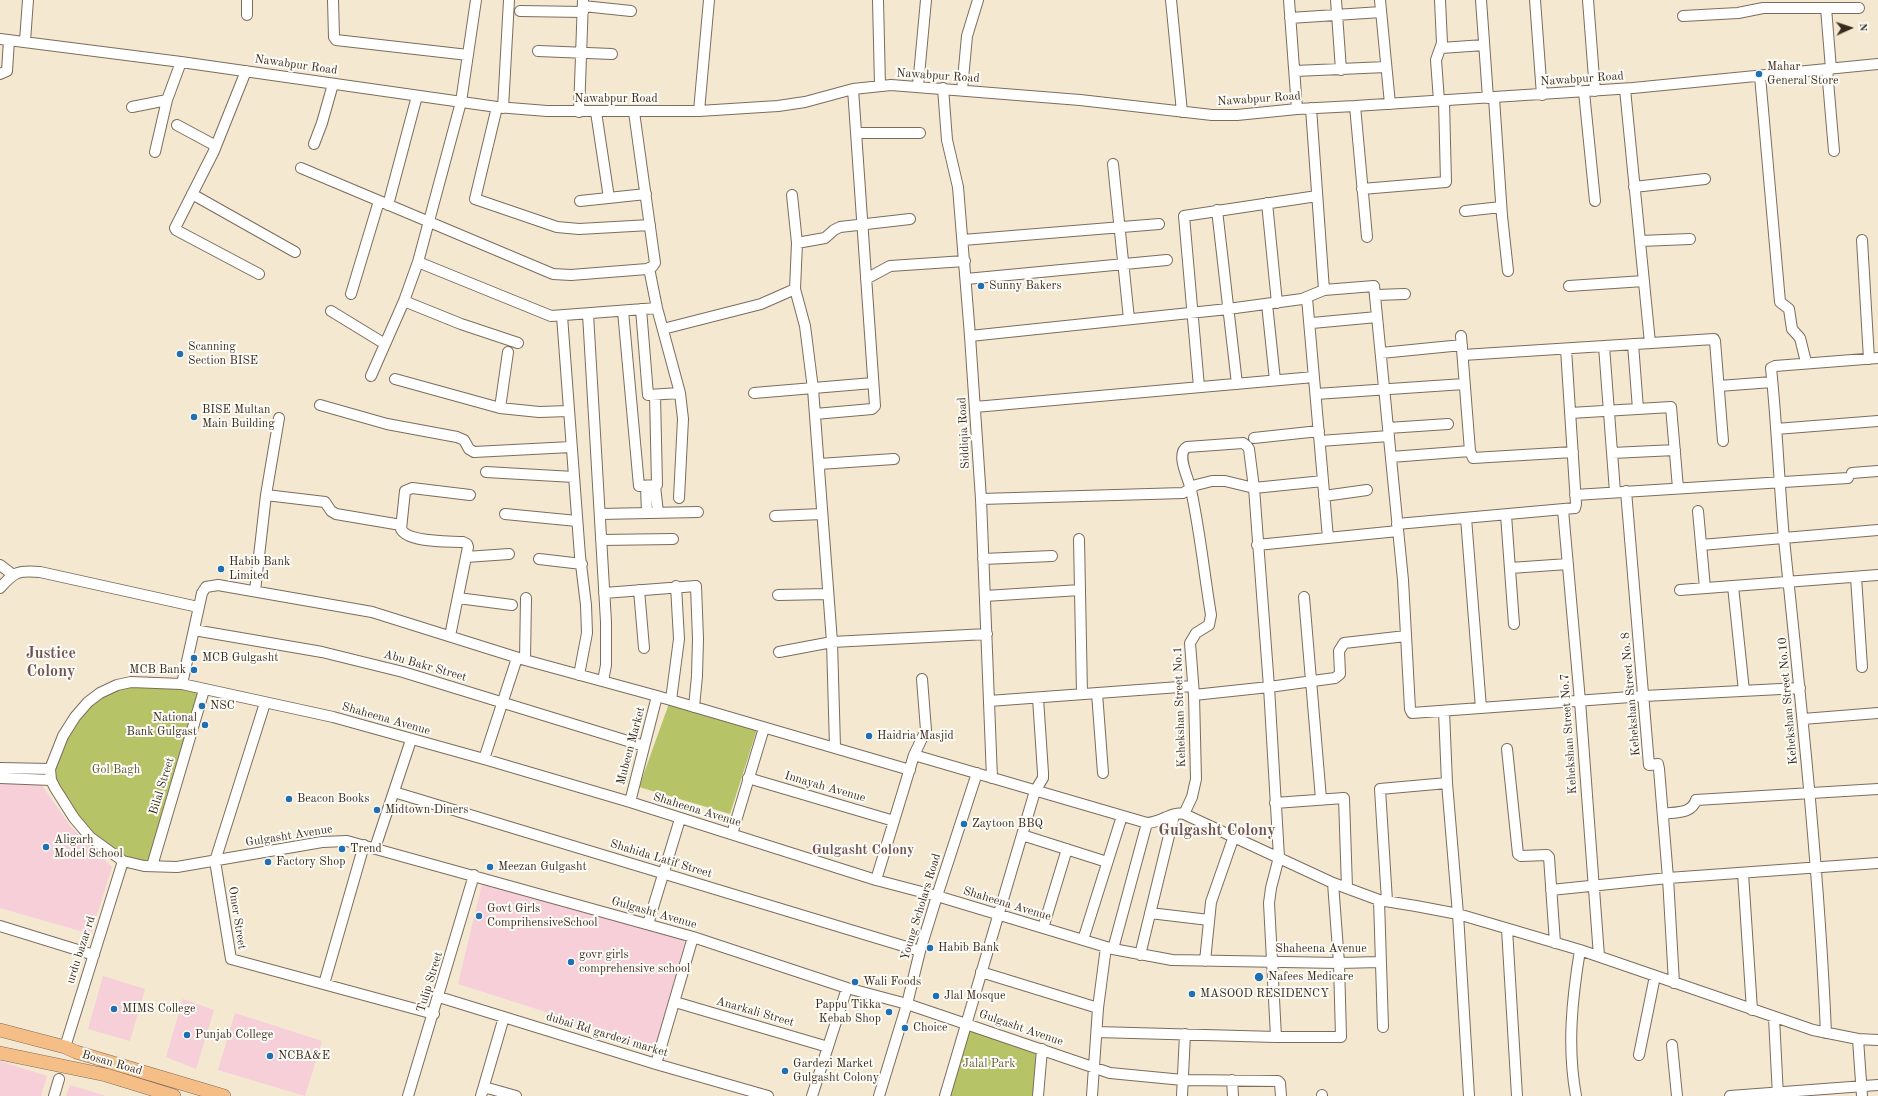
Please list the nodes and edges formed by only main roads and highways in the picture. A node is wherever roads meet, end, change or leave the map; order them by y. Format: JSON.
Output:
{"nodes":[{"id":1,"x":0,"y":1030,"type":"edge"},
{"id":2,"x":0,"y":1054,"type":"edge"},
{"id":3,"x":174,"y":1096,"type":"edge"},
{"id":4,"x":224,"y":1096,"type":"edge"}],
"edges":[{"from":1,"to":4,"type":"main road","name":"Bosan Road"},
{"from":2,"to":3,"type":"main road","name":"Bosan Road"}]}
